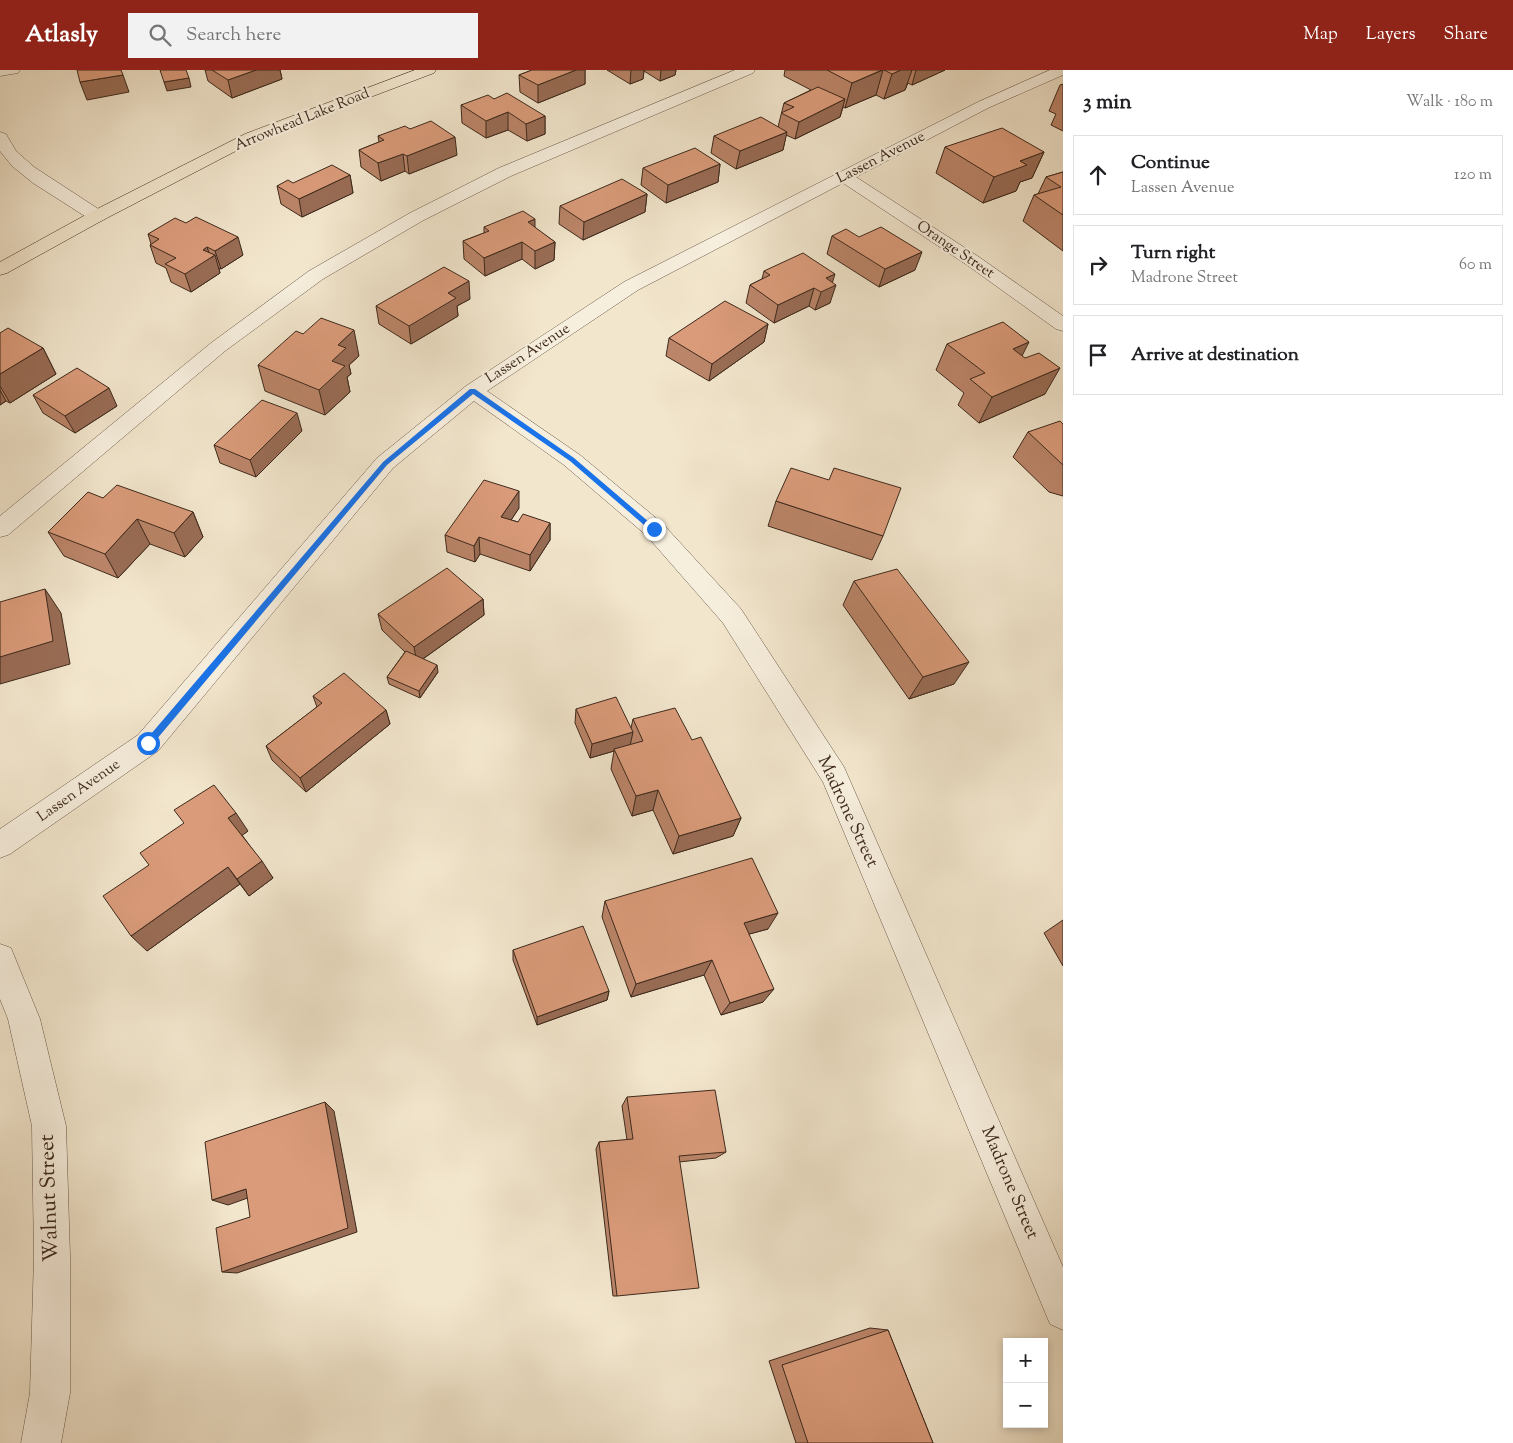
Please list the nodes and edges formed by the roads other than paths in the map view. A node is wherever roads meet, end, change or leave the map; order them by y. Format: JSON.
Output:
{"nodes":[{"id":1,"x":13,"y":70,"type":"edge"},
{"id":2,"x":430,"y":70,"type":"edge"},
{"id":3,"x":748,"y":70,"type":"edge"},
{"id":4,"x":1062,"y":70,"type":"edge"},
{"id":5,"x":0,"y":72,"type":"edge"},
{"id":6,"x":0,"y":137,"type":"edge"},
{"id":7,"x":844,"y":177,"type":"junction"},
{"id":8,"x":97,"y":216,"type":"junction"},
{"id":9,"x":0,"y":269,"type":"edge"},
{"id":10,"x":1063,"y":325,"type":"edge"},
{"id":11,"x":473,"y":390,"type":"junction"},
{"id":12,"x":0,"y":529,"type":"edge"},
{"id":13,"x":0,"y":845,"type":"edge"},
{"id":14,"x":0,"y":959,"type":"edge"},
{"id":15,"x":1063,"y":1311,"type":"edge"},
{"id":16,"x":41,"y":1443,"type":"edge"}],
"edges":[{"from":1,"to":5,"type":"street"},
{"from":2,"to":8,"type":"main road","name":"Arrowhead Lake Road"},
{"from":3,"to":12,"type":"street"},
{"from":4,"to":7,"type":"street","name":"Lassen Avenue"},
{"from":6,"to":8,"type":"street"},
{"from":7,"to":10,"type":"street","name":"Orange Street"},
{"from":7,"to":11,"type":"street","name":"Lassen Avenue"},
{"from":8,"to":9,"type":"main road","name":"Arrowhead Lake Road"},
{"from":11,"to":13,"type":"street","name":"Lassen Avenue"},
{"from":11,"to":15,"type":"street","name":"Madrone Street"},
{"from":14,"to":16,"type":"street","name":"Walnut Street"}]}
